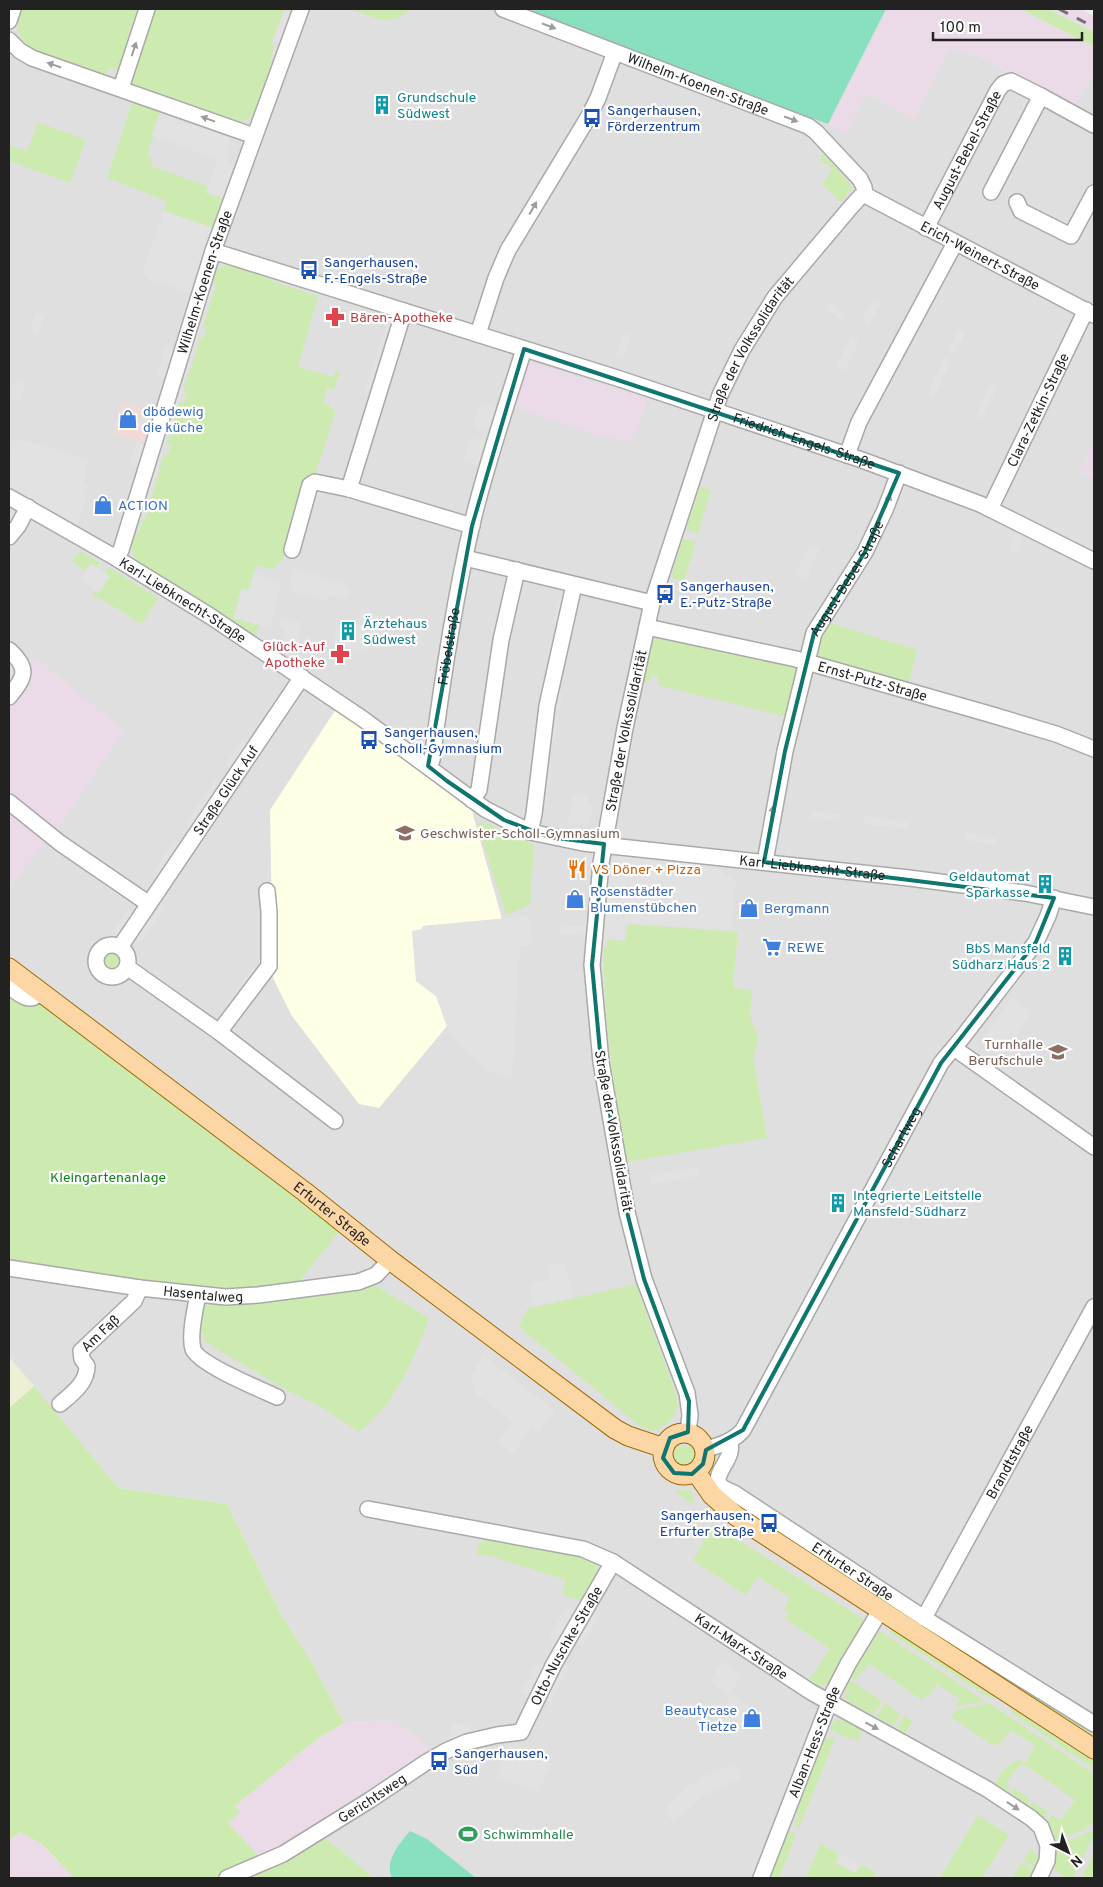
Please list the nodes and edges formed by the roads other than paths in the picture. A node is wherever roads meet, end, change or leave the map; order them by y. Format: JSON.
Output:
{"nodes":[{"id":1,"x":13,"y":9,"type":"edge"},
{"id":2,"x":147,"y":9,"type":"edge"},
{"id":3,"x":301,"y":9,"type":"edge"},
{"id":4,"x":503,"y":9,"type":"edge"},
{"id":5,"x":9,"y":21,"type":"edge"},
{"id":6,"x":9,"y":40,"type":"edge"},
{"id":7,"x":615,"y":52,"type":"junction"},
{"id":8,"x":121,"y":88,"type":"junction"},
{"id":9,"x":1041,"y":96,"type":"junction"},
{"id":10,"x":1094,"y":125,"type":"edge"},
{"id":11,"x":254,"y":136,"type":"junction"},
{"id":12,"x":991,"y":192,"type":"dead end"},
{"id":13,"x":1094,"y":193,"type":"edge"},
{"id":14,"x":865,"y":195,"type":"junction"},
{"id":15,"x":1017,"y":202,"type":"dead end"},
{"id":16,"x":926,"y":228,"type":"junction"},
{"id":17,"x":955,"y":244,"type":"junction"},
{"id":18,"x":213,"y":251,"type":"junction"},
{"id":19,"x":404,"y":311,"type":"junction"},
{"id":20,"x":1090,"y":312,"type":"edge"},
{"id":21,"x":478,"y":334,"type":"junction"},
{"id":22,"x":524,"y":349,"type":"junction"},
{"id":23,"x":714,"y":410,"type":"junction"},
{"id":24,"x":847,"y":455,"type":"junction"},
{"id":25,"x":899,"y":473,"type":"junction"},
{"id":26,"x":349,"y":489,"type":"junction"},
{"id":27,"x":9,"y":497,"type":"edge"},
{"id":28,"x":28,"y":507,"type":"junction"},
{"id":29,"x":990,"y":509,"type":"junction"},
{"id":30,"x":472,"y":526,"type":"junction"},
{"id":31,"x":9,"y":537,"type":"edge"},
{"id":32,"x":292,"y":550,"type":"dead end"},
{"id":33,"x":116,"y":558,"type":"junction"},
{"id":34,"x":465,"y":558,"type":"junction"},
{"id":35,"x":1094,"y":561,"type":"edge"},
{"id":36,"x":517,"y":570,"type":"junction"},
{"id":37,"x":574,"y":584,"type":"junction"},
{"id":38,"x":652,"y":603,"type":"junction"},
{"id":39,"x":647,"y":627,"type":"junction"},
{"id":40,"x":9,"y":650,"type":"edge"},
{"id":41,"x":808,"y":662,"type":"junction"},
{"id":42,"x":302,"y":677,"type":"junction"},
{"id":43,"x":9,"y":697,"type":"edge"},
{"id":44,"x":1094,"y":749,"type":"edge"},
{"id":45,"x":428,"y":766,"type":"junction"},
{"id":46,"x":472,"y":800,"type":"junction"},
{"id":47,"x":9,"y":802,"type":"edge"},
{"id":48,"x":530,"y":832,"type":"junction"},
{"id":49,"x":604,"y":844,"type":"junction"},
{"id":50,"x":764,"y":862,"type":"junction"},
{"id":51,"x":267,"y":891,"type":"dead end"},
{"id":52,"x":1054,"y":898,"type":"junction"},
{"id":53,"x":149,"y":904,"type":"junction"},
{"id":54,"x":1094,"y":907,"type":"edge"},
{"id":55,"x":120,"y":947,"type":"junction"},
{"id":56,"x":127,"y":967,"type":"junction"},
{"id":57,"x":9,"y":968,"type":"edge"},
{"id":58,"x":9,"y":986,"type":"edge"},
{"id":59,"x":40,"y":992,"type":"junction"},
{"id":60,"x":219,"y":1032,"type":"junction"},
{"id":61,"x":954,"y":1048,"type":"junction"},
{"id":62,"x":335,"y":1121,"type":"dead end"},
{"id":63,"x":1094,"y":1147,"type":"edge"},
{"id":64,"x":390,"y":1260,"type":"junction"},
{"id":65,"x":9,"y":1268,"type":"edge"},
{"id":66,"x":140,"y":1288,"type":"junction"},
{"id":67,"x":198,"y":1295,"type":"junction"},
{"id":68,"x":1094,"y":1307,"type":"edge"},
{"id":69,"x":277,"y":1397,"type":"dead end"},
{"id":70,"x":60,"y":1404,"type":"dead end"},
{"id":71,"x":688,"y":1433,"type":"junction"},
{"id":72,"x":729,"y":1441,"type":"junction"},
{"id":73,"x":664,"y":1448,"type":"junction"},
{"id":74,"x":705,"y":1449,"type":"junction"},
{"id":75,"x":696,"y":1472,"type":"junction"},
{"id":76,"x":368,"y":1509,"type":"dead end"},
{"id":77,"x":613,"y":1562,"type":"junction"},
{"id":78,"x":880,"y":1610,"type":"junction"},
{"id":79,"x":924,"y":1618,"type":"junction"},
{"id":80,"x":1028,"y":1682,"type":"junction"},
{"id":81,"x":1017,"y":1699,"type":"junction"},
{"id":82,"x":829,"y":1703,"type":"junction"},
{"id":83,"x":1094,"y":1724,"type":"edge"},
{"id":84,"x":521,"y":1732,"type":"joint"},
{"id":85,"x":1094,"y":1749,"type":"edge"},
{"id":86,"x":226,"y":1878,"type":"edge"},
{"id":87,"x":761,"y":1878,"type":"edge"},
{"id":88,"x":1039,"y":1878,"type":"edge"}],
"edges":[{"from":1,"to":5,"type":"street"},
{"from":8,"to":2,"type":"street","one_way":true},
{"from":3,"to":11,"type":"street","name":"Wilhelm-Koenen-Straße"},
{"from":4,"to":7,"type":"street","name":"Wilhelm-Koenen-Straße","one_way":true},
{"from":8,"to":6,"type":"street","one_way":true},
{"from":7,"to":14,"type":"street","name":"Wilhelm-Koenen-Straße","one_way":true},
{"from":21,"to":7,"type":"street","one_way":true},
{"from":11,"to":8,"type":"street","one_way":true},
{"from":9,"to":10,"type":"street","name":"August-Bebel-Straße"},
{"from":9,"to":12,"type":"street"},
{"from":9,"to":16,"type":"street","name":"August-Bebel-Straße"},
{"from":11,"to":18,"type":"street","name":"Wilhelm-Koenen-Straße"},
{"from":13,"to":15,"type":"street"},
{"from":14,"to":16,"type":"street","name":"Erich-Weinert-Straße"},
{"from":14,"to":23,"type":"street","name":"Straße der Volkssolidarität"},
{"from":16,"to":17,"type":"street","name":"Erich-Weinert-Straße"},
{"from":17,"to":20,"type":"street","name":"Erich-Weinert-Straße"},
{"from":17,"to":24,"type":"street"},
{"from":18,"to":19,"type":"street","name":"Friedrich-Engels-Straße"},
{"from":18,"to":33,"type":"street","name":"Wilhelm-Koenen-Straße"},
{"from":19,"to":21,"type":"street","name":"Friedrich-Engels-Straße"},
{"from":19,"to":26,"type":"street"},
{"from":20,"to":29,"type":"street","name":"Clara-Zetkin-Straße"},
{"from":21,"to":22,"type":"street","name":"Friedrich-Engels-Straße"},
{"from":22,"to":23,"type":"street","name":"Friedrich-Engels-Straße"},
{"from":22,"to":30,"type":"street","name":"Fröbelstraße"},
{"from":23,"to":24,"type":"street","name":"Friedrich-Engels-Straße"},
{"from":23,"to":38,"type":"street","name":"Straße der Volkssolidarität"},
{"from":24,"to":25,"type":"street","name":"Friedrich-Engels-Straße"},
{"from":25,"to":29,"type":"street","name":"Friedrich-Engels-Straße"},
{"from":41,"to":25,"type":"street","name":"August-Bebel-Straße","one_way":true},
{"from":26,"to":30,"type":"street"},
{"from":26,"to":32,"type":"street"},
{"from":27,"to":28,"type":"street","name":"Karl-Liebknecht-Straße"},
{"from":28,"to":31,"type":"street"},
{"from":28,"to":33,"type":"street","name":"Karl-Liebknecht-Straße"},
{"from":29,"to":35,"type":"street","name":"Friedrich-Engels-Straße"},
{"from":30,"to":34,"type":"street","name":"Fröbelstraße"},
{"from":33,"to":42,"type":"street","name":"Karl-Liebknecht-Straße"},
{"from":34,"to":36,"type":"street"},
{"from":34,"to":45,"type":"street","name":"Fröbelstraße"},
{"from":36,"to":37,"type":"street"},
{"from":36,"to":46,"type":"street"},
{"from":37,"to":38,"type":"street"},
{"from":37,"to":48,"type":"street"},
{"from":38,"to":39,"type":"street","name":"Straße der Volkssolidarität"},
{"from":39,"to":41,"type":"street","name":"Ernst-Putz-Straße"},
{"from":39,"to":49,"type":"street","name":"Straße der Volkssolidarität"},
{"from":40,"to":43,"type":"street"},
{"from":41,"to":44,"type":"street","name":"Ernst-Putz-Straße"},
{"from":50,"to":41,"type":"street","name":"August-Bebel-Straße","one_way":true},
{"from":42,"to":45,"type":"street","name":"Karl-Liebknecht-Straße"},
{"from":42,"to":53,"type":"street","name":"Straße Glück Auf"},
{"from":45,"to":46,"type":"street","name":"Karl-Liebknecht-Straße"},
{"from":46,"to":48,"type":"street","name":"Karl-Liebknecht-Straße"},
{"from":47,"to":53,"type":"street"},
{"from":48,"to":49,"type":"street","name":"Karl-Liebknecht-Straße"},
{"from":49,"to":50,"type":"street","name":"Karl-Liebknecht-Straße"},
{"from":49,"to":71,"type":"street","name":"Straße der Volkssolidarität"},
{"from":50,"to":52,"type":"street","name":"Karl-Liebknecht-Straße"},
{"from":51,"to":60,"type":"street"},
{"from":52,"to":54,"type":"street","name":"Karl-Liebknecht-Straße"},
{"from":52,"to":61,"type":"street","name":"Schartweg"},
{"from":53,"to":55,"type":"street","name":"Straße Glück Auf"},
{"from":55,"to":56,"type":"street"},
{"from":55,"to":56,"type":"street"},
{"from":56,"to":60,"type":"street"},
{"from":57,"to":59,"type":"main road","name":"Erfurter Straße"},
{"from":58,"to":59,"type":"street"},
{"from":59,"to":64,"type":"main road","name":"Erfurter Straße"},
{"from":60,"to":62,"type":"street"},
{"from":61,"to":63,"type":"street"},
{"from":61,"to":72,"type":"street","name":"Schartweg"},
{"from":64,"to":67,"type":"street","name":"Hasentalweg"},
{"from":64,"to":73,"type":"main road","name":"Erfurter Straße"},
{"from":65,"to":66,"type":"street","name":"Hasentalweg"},
{"from":66,"to":67,"type":"street","name":"Hasentalweg"},
{"from":66,"to":70,"type":"street","name":"Am Faß"},
{"from":67,"to":69,"type":"street"},
{"from":68,"to":79,"type":"street","name":"Brandtstraße"},
{"from":71,"to":73,"type":"main road"},
{"from":71,"to":74,"type":"main road"},
{"from":72,"to":74,"type":"street","name":"Schartweg"},
{"from":72,"to":79,"type":"street","name":"Erfurter Straße"},
{"from":73,"to":75,"type":"main road"},
{"from":74,"to":75,"type":"main road"},
{"from":75,"to":78,"type":"main road","name":"Erfurter Straße"},
{"from":76,"to":77,"type":"street","name":"Karl-Marx-Straße"},
{"from":77,"to":82,"type":"street","name":"Karl-Marx-Straße"},
{"from":77,"to":84,"type":"street","name":"Otto-Nuschke-Straße"},
{"from":78,"to":81,"type":"main road","name":"Erfurter Straße"},
{"from":78,"to":82,"type":"street","name":"Alban-Hess-Straße"},
{"from":79,"to":80,"type":"street","name":"Erfurter Straße"},
{"from":80,"to":81,"type":"street"},
{"from":80,"to":83,"type":"street","name":"Erfurter Straße"},
{"from":81,"to":85,"type":"main road","name":"Erfurter Straße"},
{"from":82,"to":87,"type":"street","name":"Alban-Hess-Straße"},
{"from":82,"to":88,"type":"street","name":"Karl-Marx-Straße","one_way":true},
{"from":84,"to":86,"type":"street","name":"Gerichtsweg"}]}
